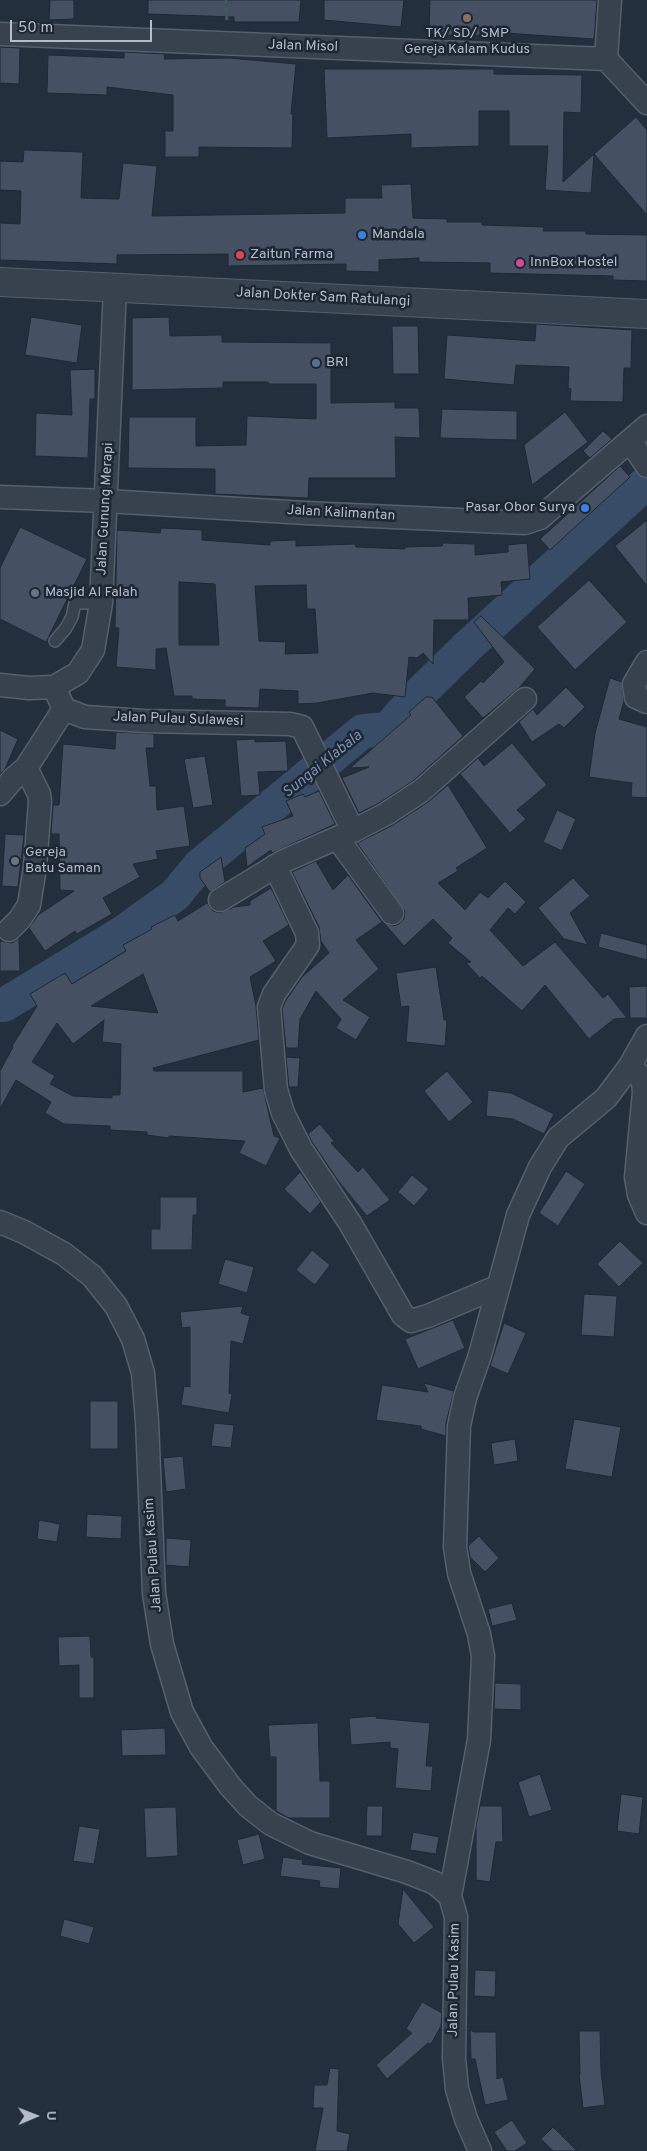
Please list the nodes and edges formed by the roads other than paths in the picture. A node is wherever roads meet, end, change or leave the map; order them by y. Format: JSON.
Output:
{"nodes":[{"id":1,"x":610,"y":0,"type":"edge"},
{"id":2,"x":0,"y":34,"type":"edge"},
{"id":3,"x":606,"y":59,"type":"junction"},
{"id":4,"x":647,"y":104,"type":"edge"},
{"id":5,"x":0,"y":282,"type":"edge"},
{"id":6,"x":115,"y":288,"type":"junction"},
{"id":7,"x":647,"y":314,"type":"edge"},
{"id":8,"x":647,"y":426,"type":"edge"},
{"id":9,"x":630,"y":442,"type":"junction"},
{"id":10,"x":644,"y":463,"type":"edge"},
{"id":11,"x":0,"y":498,"type":"edge"},
{"id":12,"x":106,"y":501,"type":"junction"},
{"id":13,"x":101,"y":602,"type":"junction"},
{"id":14,"x":56,"y":641,"type":"dead end"},
{"id":15,"x":647,"y":662,"type":"edge"},
{"id":16,"x":0,"y":685,"type":"edge"},
{"id":17,"x":54,"y":687,"type":"junction"},
{"id":18,"x":525,"y":699,"type":"dead end"},
{"id":19,"x":647,"y":702,"type":"edge"},
{"id":20,"x":64,"y":709,"type":"junction"},
{"id":21,"x":26,"y":768,"type":"junction"},
{"id":22,"x":0,"y":794,"type":"edge"},
{"id":23,"x":345,"y":835,"type":"junction"},
{"id":24,"x":275,"y":866,"type":"junction"},
{"id":25,"x":220,"y":900,"type":"dead end"},
{"id":26,"x":392,"y":913,"type":"dead end"},
{"id":27,"x":9,"y":930,"type":"dead end"},
{"id":28,"x":647,"y":1036,"type":"edge"},
{"id":29,"x":630,"y":1066,"type":"junction"},
{"id":30,"x":647,"y":1213,"type":"edge"},
{"id":31,"x":0,"y":1222,"type":"edge"},
{"id":32,"x":497,"y":1288,"type":"junction"},
{"id":33,"x":450,"y":1896,"type":"junction"},
{"id":34,"x":480,"y":2151,"type":"edge"}],
"edges":[{"from":1,"to":3,"type":"street"},
{"from":2,"to":3,"type":"street","name":"Jalan Misol"},
{"from":3,"to":4,"type":"street"},
{"from":5,"to":6,"type":"street","name":"Jalan Dokter Sam Ratulangi"},
{"from":6,"to":7,"type":"street","name":"Jalan Dokter Sam Ratulangi"},
{"from":6,"to":12,"type":"street","name":"Jalan Gunung Merapi"},
{"from":8,"to":9,"type":"street","name":"Jalan Kalimantan"},
{"from":9,"to":10,"type":"street"},
{"from":9,"to":12,"type":"street","name":"Jalan Kalimantan"},
{"from":11,"to":12,"type":"street","name":"Jalan Kalimantan"},
{"from":12,"to":13,"type":"street","name":"Jalan Gunung Merapi"},
{"from":13,"to":14,"type":"lane"},
{"from":13,"to":17,"type":"street","name":"Jalan Gunung Merapi"},
{"from":15,"to":19,"type":"street"},
{"from":16,"to":17,"type":"street","name":"Jalan Gunung Merapi"},
{"from":17,"to":20,"type":"street"},
{"from":18,"to":23,"type":"street"},
{"from":20,"to":21,"type":"street"},
{"from":20,"to":23,"type":"street","name":"Jalan Pulau Sulawesi"},
{"from":21,"to":22,"type":"street"},
{"from":21,"to":27,"type":"street"},
{"from":23,"to":24,"type":"street"},
{"from":23,"to":26,"type":"street"},
{"from":24,"to":25,"type":"street"},
{"from":24,"to":32,"type":"street"},
{"from":28,"to":29,"type":"street"},
{"from":29,"to":30,"type":"street"},
{"from":29,"to":32,"type":"street"},
{"from":31,"to":33,"type":"street","name":"Jalan Pulau Kasim"},
{"from":32,"to":33,"type":"street"},
{"from":33,"to":34,"type":"street","name":"Jalan Pulau Kasim"}]}
